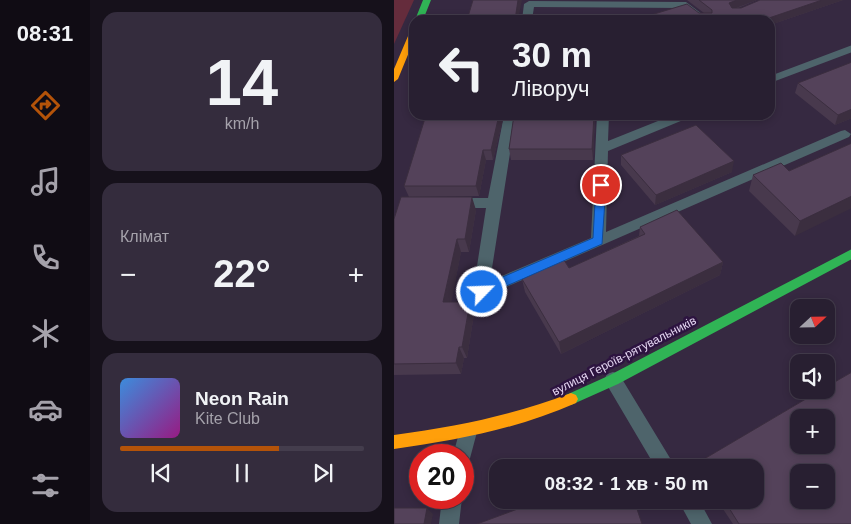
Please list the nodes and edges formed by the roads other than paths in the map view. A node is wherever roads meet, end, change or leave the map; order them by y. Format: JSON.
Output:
{"nodes":[{"id":1,"x":427,"y":0,"type":"edge"},
{"id":2,"x":421,"y":15,"type":"edge"},
{"id":3,"x":527,"y":15,"type":"edge"},
{"id":4,"x":699,"y":15,"type":"edge"},
{"id":5,"x":409,"y":48,"type":"edge"},
{"id":6,"x":851,"y":48,"type":"edge"},
{"id":7,"x":775,"y":75,"type":"edge"},
{"id":8,"x":394,"y":80,"type":"edge"},
{"id":9,"x":509,"y":120,"type":"edge"},
{"id":10,"x":603,"y":120,"type":"edge"},
{"id":11,"x":672,"y":120,"type":"edge"},
{"id":12,"x":845,"y":134,"type":"dead end"},
{"id":13,"x":603,"y":148,"type":"junction"},
{"id":14,"x":494,"y":203,"type":"junction"},
{"id":15,"x":444,"y":204,"type":"edge"},
{"id":16,"x":598,"y":241,"type":"junction"},
{"id":17,"x":851,"y":253,"type":"edge"},
{"id":18,"x":613,"y":380,"type":"junction"},
{"id":19,"x":468,"y":432,"type":"junction"},
{"id":20,"x":394,"y":442,"type":"edge"},
{"id":21,"x":465,"y":444,"type":"edge"},
{"id":22,"x":662,"y":459,"type":"edge"},
{"id":23,"x":451,"y":509,"type":"edge"},
{"id":24,"x":693,"y":509,"type":"edge"},
{"id":25,"x":450,"y":524,"type":"edge"},
{"id":26,"x":702,"y":524,"type":"edge"}],
"edges":[{"from":1,"to":2,"type":"street"},
{"from":3,"to":4,"type":"lane"},
{"from":5,"to":8,"type":"street"},
{"from":6,"to":7,"type":"lane"},
{"from":9,"to":14,"type":"lane"},
{"from":10,"to":13,"type":"lane"},
{"from":11,"to":13,"type":"lane"},
{"from":12,"to":16,"type":"lane"},
{"from":13,"to":16,"type":"lane"},
{"from":14,"to":15,"type":"lane"},
{"from":14,"to":16,"type":"lane"},
{"from":17,"to":18,"type":"street","name":"вулиця Героїв-рятувальників"},
{"from":18,"to":19,"type":"street","name":"вулиця Героїв-рятувальників"},
{"from":18,"to":22,"type":"lane"},
{"from":19,"to":20,"type":"street","name":"вулиця Героїв-рятувальників"},
{"from":19,"to":21,"type":"lane"},
{"from":23,"to":25,"type":"lane"},
{"from":24,"to":26,"type":"lane"}]}
